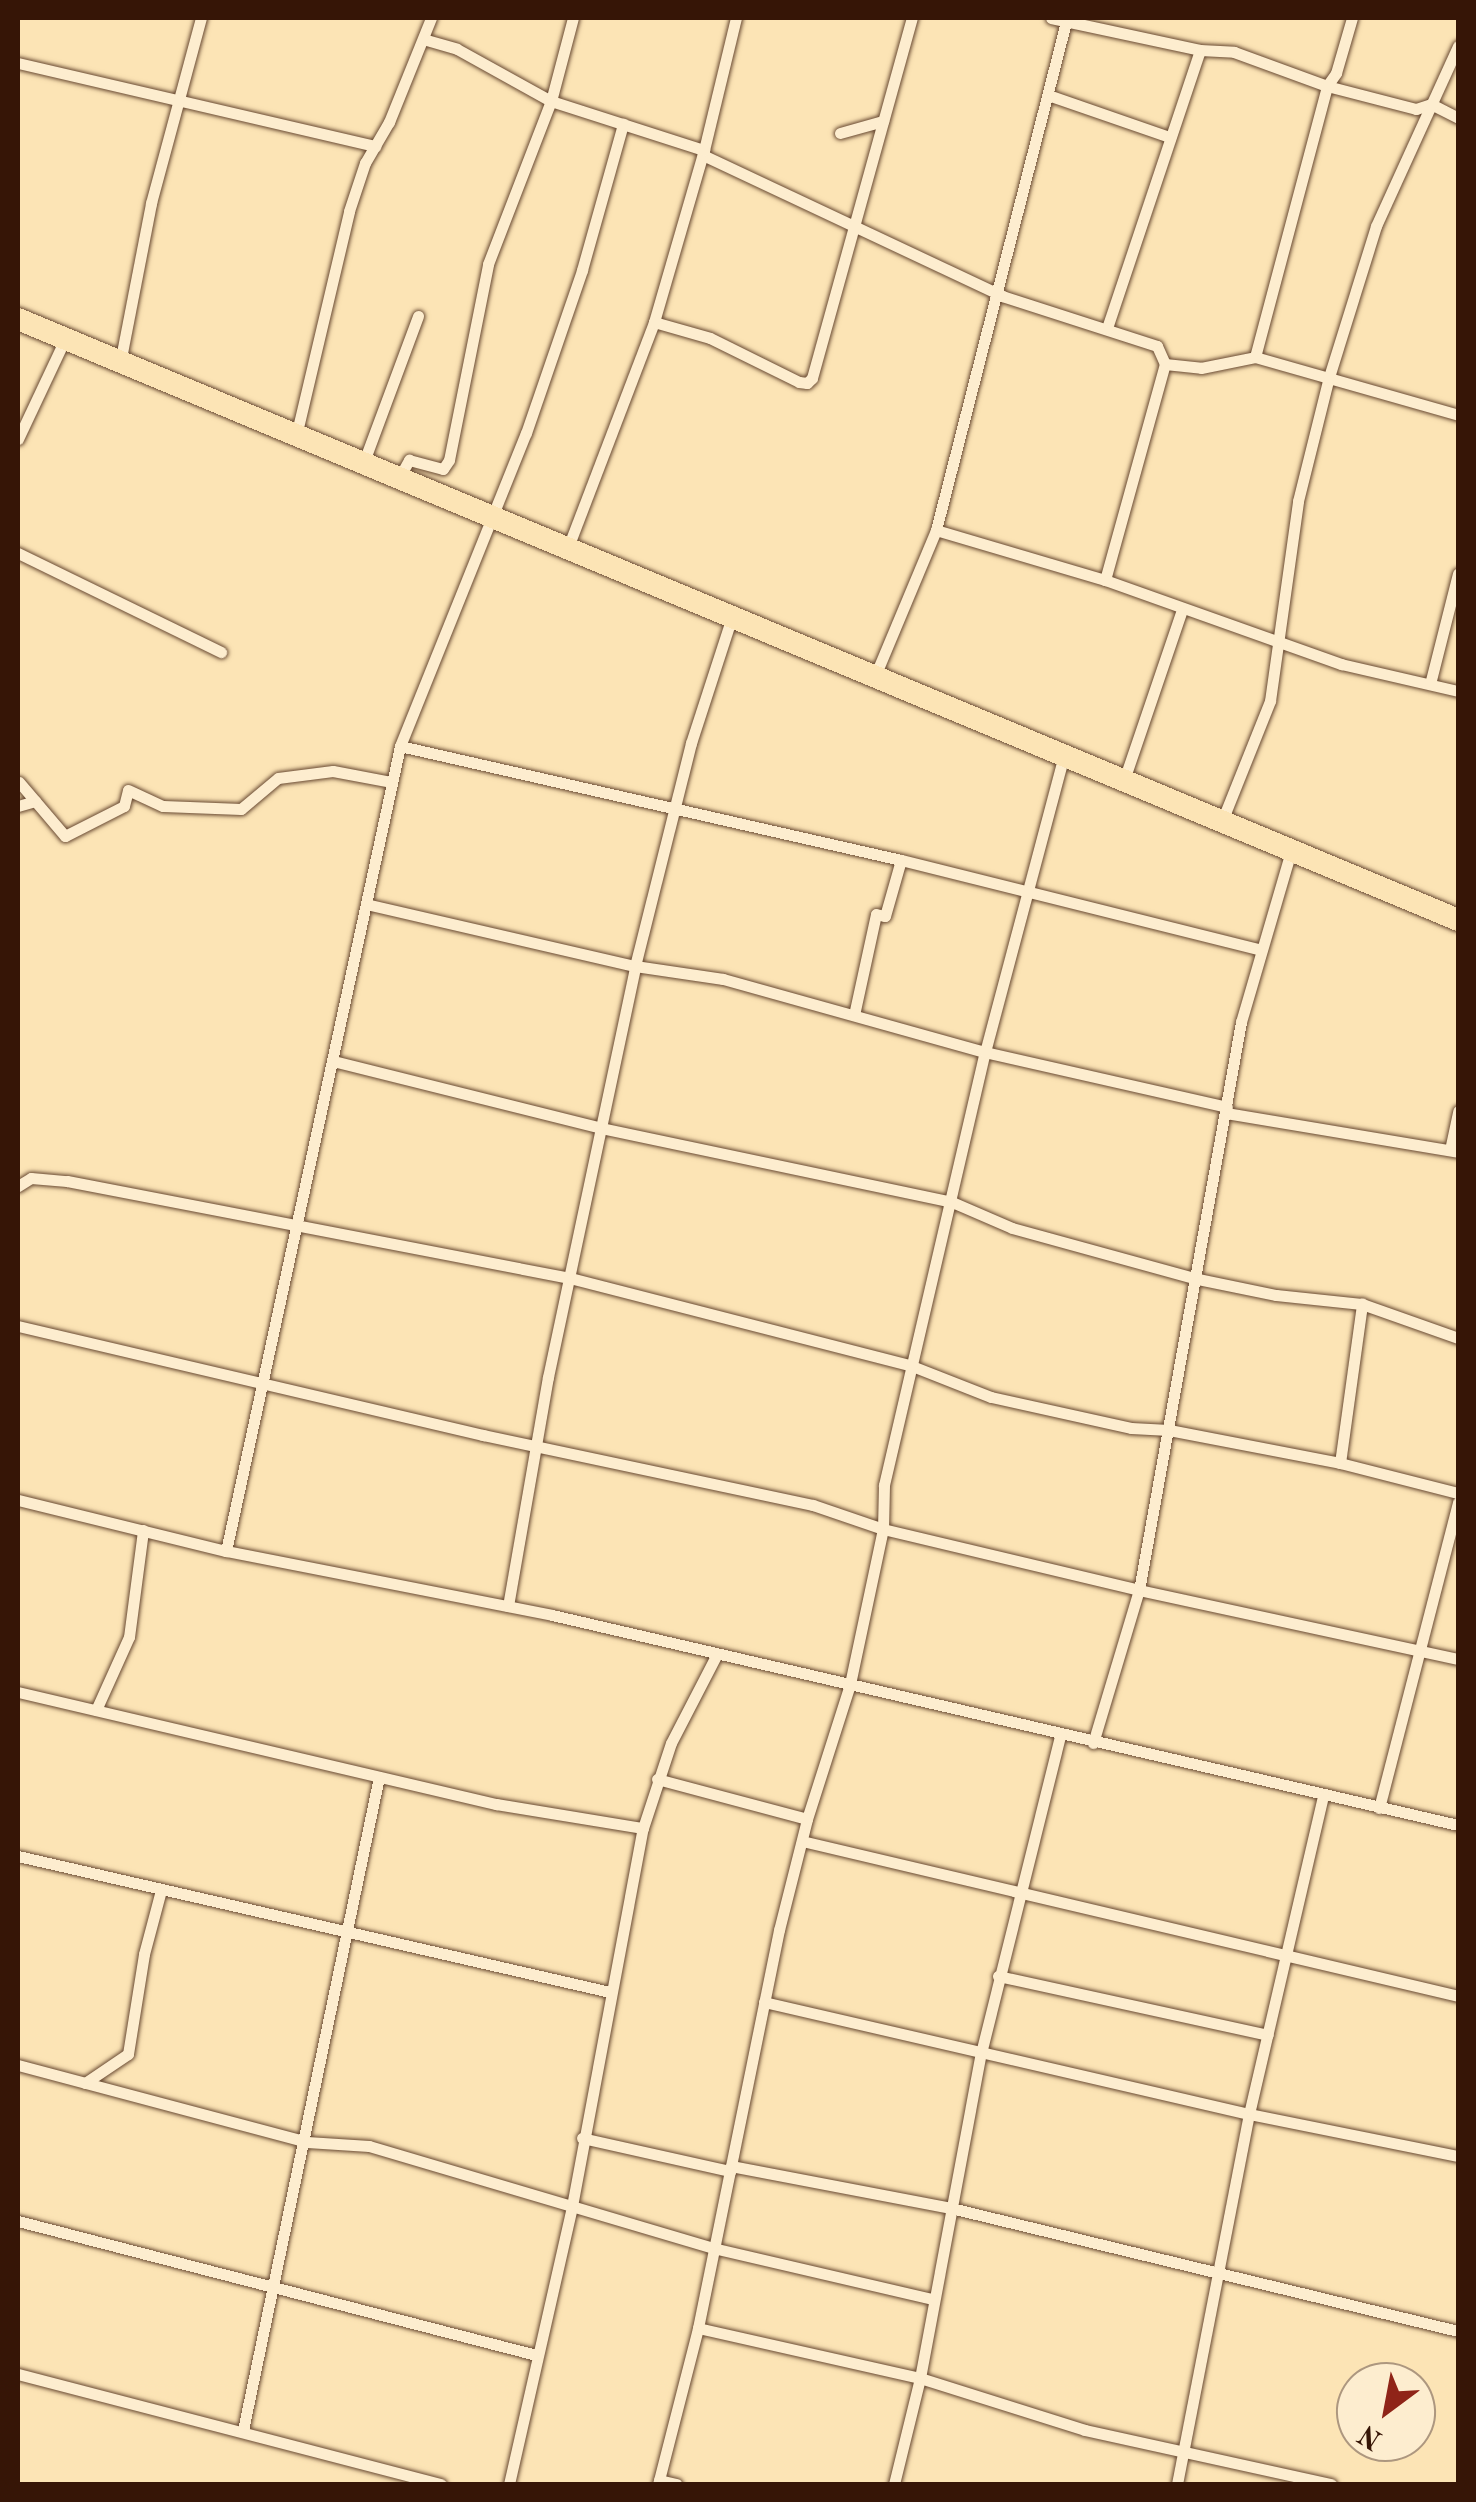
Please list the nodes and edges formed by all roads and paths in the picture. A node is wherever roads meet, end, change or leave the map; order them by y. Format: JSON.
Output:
{"nodes":[{"id":1,"x":201,"y":18,"type":"edge"},
{"id":2,"x":573,"y":18,"type":"edge"},
{"id":3,"x":736,"y":18,"type":"edge"},
{"id":4,"x":912,"y":18,"type":"edge"},
{"id":5,"x":1051,"y":18,"type":"edge"},
{"id":6,"x":1352,"y":18,"type":"edge"},
{"id":7,"x":428,"y":19,"type":"edge"},
{"id":8,"x":1067,"y":21,"type":"edge"},
{"id":9,"x":423,"y":39,"type":"junction"},
{"id":10,"x":1458,"y":46,"type":"edge"},
{"id":11,"x":1200,"y":50,"type":"junction"},
{"id":12,"x":18,"y":63,"type":"edge"},
{"id":13,"x":1328,"y":86,"type":"junction"},
{"id":14,"x":1048,"y":95,"type":"junction"},
{"id":15,"x":551,"y":101,"type":"junction"},
{"id":16,"x":181,"y":102,"type":"junction"},
{"id":17,"x":1431,"y":104,"type":"junction"},
{"id":18,"x":1458,"y":118,"type":"edge"},
{"id":19,"x":882,"y":122,"type":"junction"},
{"id":20,"x":623,"y":124,"type":"junction"},
{"id":21,"x":840,"y":134,"type":"dead end"},
{"id":22,"x":1169,"y":137,"type":"junction"},
{"id":23,"x":375,"y":146,"type":"junction"},
{"id":24,"x":703,"y":152,"type":"junction"},
{"id":25,"x":853,"y":227,"type":"junction"},
{"id":26,"x":996,"y":293,"type":"junction"},
{"id":27,"x":418,"y":316,"type":"dead end"},
{"id":28,"x":18,"y":319,"type":"edge"},
{"id":29,"x":654,"y":322,"type":"junction"},
{"id":30,"x":1107,"y":328,"type":"junction"},
{"id":31,"x":65,"y":339,"type":"junction"},
{"id":32,"x":1255,"y":357,"type":"junction"},
{"id":33,"x":120,"y":362,"type":"junction"},
{"id":34,"x":1164,"y":364,"type":"junction"},
{"id":35,"x":1330,"y":378,"type":"junction"},
{"id":36,"x":1458,"y":415,"type":"edge"},
{"id":37,"x":296,"y":436,"type":"junction"},
{"id":38,"x":18,"y":439,"type":"edge"},
{"id":39,"x":363,"y":464,"type":"junction"},
{"id":40,"x":399,"y":478,"type":"junction"},
{"id":41,"x":493,"y":518,"type":"junction"},
{"id":42,"x":936,"y":530,"type":"junction"},
{"id":43,"x":567,"y":550,"type":"junction"},
{"id":44,"x":18,"y":553,"type":"edge"},
{"id":45,"x":1458,"y":573,"type":"edge"},
{"id":46,"x":1105,"y":580,"type":"junction"},
{"id":47,"x":1182,"y":610,"type":"junction"},
{"id":48,"x":732,"y":617,"type":"junction"},
{"id":49,"x":1277,"y":640,"type":"junction"},
{"id":50,"x":222,"y":652,"type":"dead end"},
{"id":51,"x":875,"y":676,"type":"junction"},
{"id":52,"x":1430,"y":684,"type":"junction"},
{"id":53,"x":1458,"y":691,"type":"edge"},
{"id":54,"x":400,"y":746,"type":"junction"},
{"id":55,"x":1064,"y":755,"type":"junction"},
{"id":56,"x":1124,"y":780,"type":"junction"},
{"id":57,"x":19,"y":782,"type":"edge"},
{"id":58,"x":392,"y":782,"type":"junction"},
{"id":59,"x":35,"y":801,"type":"junction"},
{"id":60,"x":18,"y":806,"type":"edge"},
{"id":61,"x":673,"y":809,"type":"junction"},
{"id":62,"x":1222,"y":822,"type":"junction"},
{"id":63,"x":1290,"y":852,"type":"junction"},
{"id":64,"x":900,"y":860,"type":"junction"},
{"id":65,"x":1030,"y":892,"type":"junction"},
{"id":66,"x":366,"y":904,"type":"junction"},
{"id":67,"x":1458,"y":920,"type":"edge"},
{"id":68,"x":1261,"y":950,"type":"junction"},
{"id":69,"x":635,"y":966,"type":"junction"},
{"id":70,"x":854,"y":1014,"type":"junction"},
{"id":71,"x":985,"y":1052,"type":"junction"},
{"id":72,"x":333,"y":1061,"type":"junction"},
{"id":73,"x":1226,"y":1110,"type":"junction"},
{"id":74,"x":1458,"y":1111,"type":"edge"},
{"id":75,"x":602,"y":1128,"type":"junction"},
{"id":76,"x":1454,"y":1151,"type":"edge"},
{"id":77,"x":18,"y":1186,"type":"edge"},
{"id":78,"x":952,"y":1202,"type":"junction"},
{"id":79,"x":294,"y":1222,"type":"junction"},
{"id":80,"x":570,"y":1278,"type":"junction"},
{"id":81,"x":1193,"y":1278,"type":"junction"},
{"id":82,"x":1362,"y":1304,"type":"junction"},
{"id":83,"x":18,"y":1326,"type":"edge"},
{"id":84,"x":1458,"y":1338,"type":"edge"},
{"id":85,"x":912,"y":1366,"type":"junction"},
{"id":86,"x":260,"y":1384,"type":"junction"},
{"id":87,"x":1169,"y":1430,"type":"junction"},
{"id":88,"x":536,"y":1447,"type":"junction"},
{"id":89,"x":1340,"y":1462,"type":"junction"},
{"id":90,"x":1458,"y":1493,"type":"edge"},
{"id":91,"x":18,"y":1500,"type":"edge"},
{"id":92,"x":1458,"y":1502,"type":"edge"},
{"id":93,"x":883,"y":1530,"type":"junction"},
{"id":94,"x":149,"y":1532,"type":"junction"},
{"id":95,"x":226,"y":1551,"type":"junction"},
{"id":96,"x":1139,"y":1590,"type":"junction"},
{"id":97,"x":508,"y":1606,"type":"junction"},
{"id":98,"x":1416,"y":1651,"type":"junction"},
{"id":99,"x":716,"y":1656,"type":"junction"},
{"id":100,"x":1458,"y":1659,"type":"edge"},
{"id":101,"x":850,"y":1684,"type":"junction"},
{"id":102,"x":18,"y":1692,"type":"edge"},
{"id":103,"x":96,"y":1710,"type":"junction"},
{"id":104,"x":1060,"y":1735,"type":"junction"},
{"id":105,"x":1094,"y":1743,"type":"junction"},
{"id":106,"x":378,"y":1777,"type":"junction"},
{"id":107,"x":657,"y":1779,"type":"junction"},
{"id":108,"x":1323,"y":1796,"type":"junction"},
{"id":109,"x":1379,"y":1808,"type":"junction"},
{"id":110,"x":807,"y":1819,"type":"junction"},
{"id":111,"x":1458,"y":1825,"type":"edge"},
{"id":112,"x":642,"y":1828,"type":"junction"},
{"id":113,"x":802,"y":1841,"type":"junction"},
{"id":114,"x":18,"y":1856,"type":"edge"},
{"id":115,"x":161,"y":1890,"type":"junction"},
{"id":116,"x":1018,"y":1894,"type":"junction"},
{"id":117,"x":349,"y":1934,"type":"junction"},
{"id":118,"x":1288,"y":1952,"type":"junction"},
{"id":119,"x":998,"y":1976,"type":"junction"},
{"id":120,"x":610,"y":1992,"type":"junction"},
{"id":121,"x":1458,"y":1996,"type":"edge"},
{"id":122,"x":764,"y":2002,"type":"junction"},
{"id":123,"x":1268,"y":2035,"type":"junction"},
{"id":124,"x":981,"y":2053,"type":"junction"},
{"id":125,"x":18,"y":2065,"type":"edge"},
{"id":126,"x":85,"y":2083,"type":"junction"},
{"id":127,"x":1249,"y":2114,"type":"junction"},
{"id":128,"x":582,"y":2138,"type":"junction"},
{"id":129,"x":306,"y":2142,"type":"junction"},
{"id":130,"x":1458,"y":2156,"type":"edge"},
{"id":131,"x":731,"y":2168,"type":"junction"},
{"id":132,"x":572,"y":2206,"type":"junction"},
{"id":133,"x":951,"y":2208,"type":"junction"},
{"id":134,"x":18,"y":2221,"type":"edge"},
{"id":135,"x":713,"y":2248,"type":"junction"},
{"id":136,"x":1220,"y":2276,"type":"junction"},
{"id":137,"x":274,"y":2290,"type":"junction"},
{"id":138,"x":932,"y":2299,"type":"junction"},
{"id":139,"x":698,"y":2328,"type":"junction"},
{"id":140,"x":1458,"y":2330,"type":"edge"},
{"id":141,"x":536,"y":2355,"type":"junction"},
{"id":142,"x":18,"y":2374,"type":"edge"},
{"id":143,"x":920,"y":2378,"type":"junction"},
{"id":144,"x":244,"y":2430,"type":"junction"},
{"id":145,"x":1184,"y":2454,"type":"junction"},
{"id":146,"x":658,"y":2482,"type":"edge"},
{"id":147,"x":441,"y":2484,"type":"edge"},
{"id":148,"x":509,"y":2484,"type":"edge"},
{"id":149,"x":677,"y":2484,"type":"edge"},
{"id":150,"x":894,"y":2484,"type":"edge"},
{"id":151,"x":1177,"y":2484,"type":"edge"},
{"id":152,"x":1331,"y":2484,"type":"edge"}],
"edges":[{"from":1,"to":16,"type":"street"},
{"from":2,"to":15,"type":"street"},
{"from":3,"to":24,"type":"street"},
{"from":4,"to":19,"type":"street"},
{"from":5,"to":8,"type":"street"},
{"from":6,"to":13,"type":"street"},
{"from":7,"to":9,"type":"street"},
{"from":8,"to":11,"type":"street"},
{"from":8,"to":14,"type":"street"},
{"from":9,"to":15,"type":"street"},
{"from":9,"to":23,"type":"street"},
{"from":10,"to":17,"type":"street"},
{"from":11,"to":13,"type":"street"},
{"from":11,"to":22,"type":"street"},
{"from":12,"to":16,"type":"street"},
{"from":13,"to":17,"type":"street"},
{"from":13,"to":32,"type":"street"},
{"from":14,"to":22,"type":"street"},
{"from":14,"to":26,"type":"street"},
{"from":15,"to":20,"type":"street"},
{"from":15,"to":40,"type":"street"},
{"from":16,"to":23,"type":"street"},
{"from":16,"to":33,"type":"street"},
{"from":17,"to":18,"type":"street"},
{"from":17,"to":35,"type":"street"},
{"from":19,"to":21,"type":"street"},
{"from":19,"to":25,"type":"street"},
{"from":20,"to":24,"type":"street"},
{"from":20,"to":41,"type":"street"},
{"from":22,"to":30,"type":"street"},
{"from":23,"to":37,"type":"street"},
{"from":24,"to":25,"type":"street"},
{"from":24,"to":29,"type":"street"},
{"from":25,"to":26,"type":"street"},
{"from":25,"to":29,"type":"street"},
{"from":26,"to":30,"type":"street"},
{"from":26,"to":42,"type":"street"},
{"from":27,"to":39,"type":"street"},
{"from":28,"to":31,"type":"highway"},
{"from":29,"to":43,"type":"street"},
{"from":30,"to":34,"type":"street"},
{"from":31,"to":33,"type":"highway"},
{"from":31,"to":38,"type":"street"},
{"from":32,"to":34,"type":"street"},
{"from":32,"to":35,"type":"street"},
{"from":33,"to":37,"type":"highway"},
{"from":34,"to":46,"type":"street"},
{"from":35,"to":36,"type":"street"},
{"from":35,"to":49,"type":"street"},
{"from":37,"to":39,"type":"highway"},
{"from":39,"to":40,"type":"highway"},
{"from":40,"to":41,"type":"highway"},
{"from":41,"to":43,"type":"highway"},
{"from":41,"to":54,"type":"street"},
{"from":42,"to":46,"type":"street"},
{"from":42,"to":51,"type":"street"},
{"from":43,"to":48,"type":"highway"},
{"from":44,"to":50,"type":"street"},
{"from":45,"to":52,"type":"street"},
{"from":46,"to":47,"type":"street"},
{"from":47,"to":49,"type":"street"},
{"from":47,"to":56,"type":"street"},
{"from":48,"to":51,"type":"highway"},
{"from":48,"to":61,"type":"street"},
{"from":49,"to":52,"type":"street"},
{"from":49,"to":62,"type":"street"},
{"from":51,"to":55,"type":"highway"},
{"from":52,"to":53,"type":"street"},
{"from":54,"to":58,"type":"street"},
{"from":54,"to":61,"type":"street"},
{"from":55,"to":56,"type":"highway"},
{"from":55,"to":65,"type":"street"},
{"from":56,"to":62,"type":"highway"},
{"from":57,"to":59,"type":"street"},
{"from":58,"to":59,"type":"street"},
{"from":58,"to":66,"type":"street"},
{"from":59,"to":60,"type":"street"},
{"from":61,"to":64,"type":"street"},
{"from":61,"to":69,"type":"street"},
{"from":62,"to":63,"type":"highway"},
{"from":63,"to":67,"type":"highway"},
{"from":63,"to":68,"type":"street"},
{"from":64,"to":65,"type":"street"},
{"from":64,"to":70,"type":"street"},
{"from":65,"to":68,"type":"street"},
{"from":65,"to":71,"type":"street"},
{"from":66,"to":69,"type":"street"},
{"from":66,"to":72,"type":"street"},
{"from":68,"to":73,"type":"street"},
{"from":69,"to":70,"type":"street"},
{"from":69,"to":75,"type":"street"},
{"from":70,"to":71,"type":"street"},
{"from":71,"to":73,"type":"street"},
{"from":71,"to":78,"type":"street"},
{"from":72,"to":75,"type":"street"},
{"from":72,"to":79,"type":"street"},
{"from":73,"to":76,"type":"street"},
{"from":73,"to":81,"type":"street"},
{"from":74,"to":76,"type":"street"},
{"from":75,"to":78,"type":"street"},
{"from":75,"to":80,"type":"street"},
{"from":77,"to":79,"type":"street"},
{"from":78,"to":81,"type":"street"},
{"from":78,"to":85,"type":"street"},
{"from":79,"to":80,"type":"street"},
{"from":79,"to":86,"type":"street"},
{"from":80,"to":85,"type":"street"},
{"from":80,"to":88,"type":"street"},
{"from":81,"to":82,"type":"street"},
{"from":81,"to":87,"type":"street"},
{"from":82,"to":84,"type":"street"},
{"from":82,"to":89,"type":"street"},
{"from":83,"to":86,"type":"street"},
{"from":85,"to":87,"type":"street"},
{"from":85,"to":93,"type":"street"},
{"from":86,"to":88,"type":"street"},
{"from":86,"to":95,"type":"street"},
{"from":87,"to":89,"type":"street"},
{"from":87,"to":96,"type":"street"},
{"from":88,"to":93,"type":"street"},
{"from":88,"to":97,"type":"street"},
{"from":89,"to":90,"type":"street"},
{"from":91,"to":94,"type":"street"},
{"from":92,"to":98,"type":"street"},
{"from":93,"to":96,"type":"street"},
{"from":93,"to":101,"type":"street"},
{"from":94,"to":95,"type":"street"},
{"from":94,"to":103,"type":"street"},
{"from":95,"to":97,"type":"street"},
{"from":96,"to":98,"type":"street"},
{"from":96,"to":105,"type":"street"},
{"from":97,"to":99,"type":"street"},
{"from":98,"to":100,"type":"street"},
{"from":98,"to":109,"type":"street"},
{"from":99,"to":101,"type":"street"},
{"from":99,"to":107,"type":"street"},
{"from":101,"to":104,"type":"street"},
{"from":101,"to":110,"type":"street"},
{"from":102,"to":103,"type":"street"},
{"from":103,"to":106,"type":"street"},
{"from":104,"to":105,"type":"street"},
{"from":104,"to":116,"type":"street"},
{"from":105,"to":108,"type":"street"},
{"from":106,"to":112,"type":"street"},
{"from":106,"to":117,"type":"street"},
{"from":107,"to":110,"type":"street"},
{"from":107,"to":112,"type":"street"},
{"from":108,"to":109,"type":"street"},
{"from":108,"to":118,"type":"street"},
{"from":109,"to":111,"type":"street"},
{"from":110,"to":113,"type":"street"},
{"from":112,"to":120,"type":"street"},
{"from":113,"to":116,"type":"street"},
{"from":113,"to":122,"type":"street"},
{"from":114,"to":115,"type":"street"},
{"from":115,"to":117,"type":"street"},
{"from":115,"to":126,"type":"street"},
{"from":116,"to":118,"type":"street"},
{"from":116,"to":119,"type":"street"},
{"from":117,"to":120,"type":"street"},
{"from":117,"to":129,"type":"street"},
{"from":118,"to":121,"type":"street"},
{"from":118,"to":123,"type":"street"},
{"from":119,"to":123,"type":"street"},
{"from":119,"to":124,"type":"street"},
{"from":120,"to":128,"type":"street"},
{"from":122,"to":124,"type":"street"},
{"from":122,"to":131,"type":"street"},
{"from":123,"to":127,"type":"street"},
{"from":124,"to":127,"type":"street"},
{"from":124,"to":133,"type":"street"},
{"from":125,"to":126,"type":"street"},
{"from":126,"to":129,"type":"street"},
{"from":127,"to":130,"type":"street"},
{"from":127,"to":136,"type":"street"},
{"from":128,"to":131,"type":"street"},
{"from":128,"to":132,"type":"street"},
{"from":129,"to":132,"type":"street"},
{"from":129,"to":137,"type":"street"},
{"from":131,"to":133,"type":"street"},
{"from":131,"to":135,"type":"street"},
{"from":132,"to":135,"type":"street"},
{"from":132,"to":141,"type":"street"},
{"from":133,"to":136,"type":"street"},
{"from":133,"to":138,"type":"street"},
{"from":134,"to":137,"type":"street"},
{"from":135,"to":138,"type":"street"},
{"from":135,"to":139,"type":"street"},
{"from":136,"to":140,"type":"street"},
{"from":136,"to":145,"type":"street"},
{"from":137,"to":141,"type":"street"},
{"from":137,"to":144,"type":"street"},
{"from":138,"to":143,"type":"street"},
{"from":139,"to":143,"type":"street"},
{"from":139,"to":146,"type":"street"},
{"from":141,"to":148,"type":"street"},
{"from":142,"to":144,"type":"street"},
{"from":143,"to":145,"type":"street"},
{"from":143,"to":150,"type":"street"},
{"from":144,"to":147,"type":"street"},
{"from":145,"to":151,"type":"street"},
{"from":145,"to":152,"type":"street"},
{"from":146,"to":149,"type":"street"}]}
